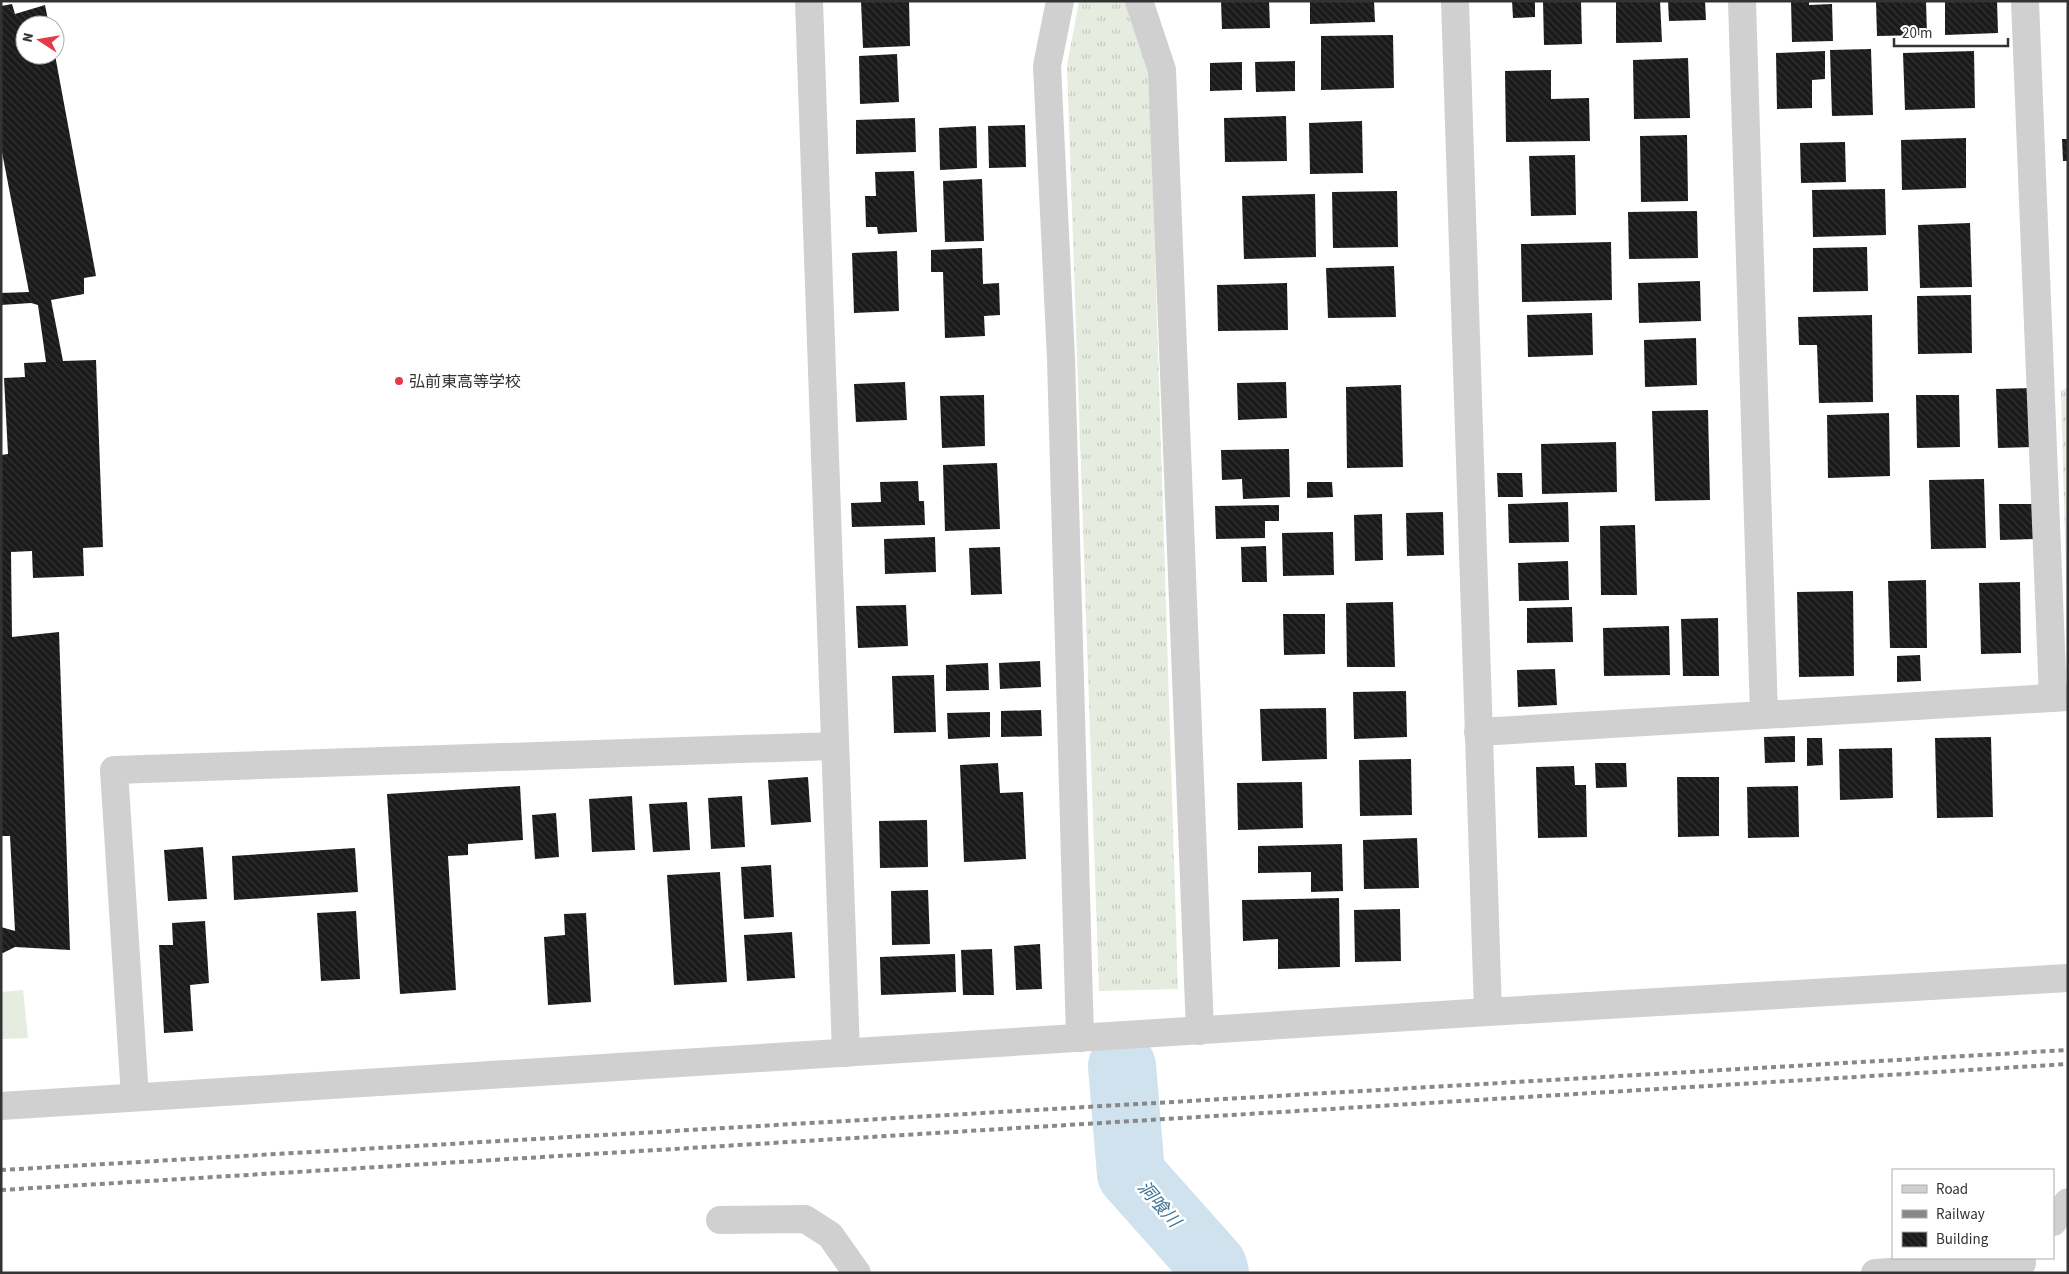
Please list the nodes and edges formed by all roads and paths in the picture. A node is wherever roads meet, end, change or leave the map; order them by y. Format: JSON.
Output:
{"nodes":[{"id":1,"x":809,"y":1,"type":"edge"},
{"id":2,"x":1060,"y":1,"type":"edge"},
{"id":3,"x":1139,"y":1,"type":"edge"},
{"id":4,"x":1455,"y":1,"type":"edge"},
{"id":5,"x":1742,"y":1,"type":"edge"},
{"id":6,"x":2025,"y":1,"type":"edge"},
{"id":7,"x":2060,"y":698,"type":"edge"},
{"id":8,"x":1764,"y":715,"type":"junction"},
{"id":9,"x":1478,"y":732,"type":"junction"},
{"id":10,"x":835,"y":746,"type":"junction"},
{"id":11,"x":2068,"y":978,"type":"edge"},
{"id":12,"x":1488,"y":1012,"type":"junction"},
{"id":13,"x":1200,"y":1031,"type":"junction"},
{"id":14,"x":1080,"y":1038,"type":"junction"},
{"id":15,"x":846,"y":1053,"type":"junction"},
{"id":16,"x":135,"y":1097,"type":"junction"},
{"id":17,"x":1,"y":1106,"type":"edge"},
{"id":18,"x":2068,"y":1202,"type":"edge"},
{"id":19,"x":720,"y":1220,"type":"dead end"},
{"id":20,"x":2054,"y":1221,"type":"edge"},
{"id":21,"x":2023,"y":1264,"type":"edge"},
{"id":22,"x":857,"y":1273,"type":"edge"},
{"id":23,"x":1875,"y":1273,"type":"edge"}],
"edges":[{"from":1,"to":10,"type":"street"},
{"from":2,"to":14,"type":"street"},
{"from":3,"to":13,"type":"street"},
{"from":4,"to":9,"type":"street"},
{"from":5,"to":8,"type":"street"},
{"from":6,"to":7,"type":"street"},
{"from":7,"to":8,"type":"street"},
{"from":8,"to":9,"type":"street"},
{"from":9,"to":12,"type":"street"},
{"from":10,"to":15,"type":"street"},
{"from":10,"to":16,"type":"street"},
{"from":11,"to":12,"type":"street"},
{"from":12,"to":13,"type":"street"},
{"from":13,"to":14,"type":"street"},
{"from":14,"to":15,"type":"street"},
{"from":15,"to":16,"type":"street"},
{"from":16,"to":17,"type":"street"},
{"from":18,"to":20,"type":"street"},
{"from":19,"to":22,"type":"street"},
{"from":21,"to":23,"type":"street"}]}
